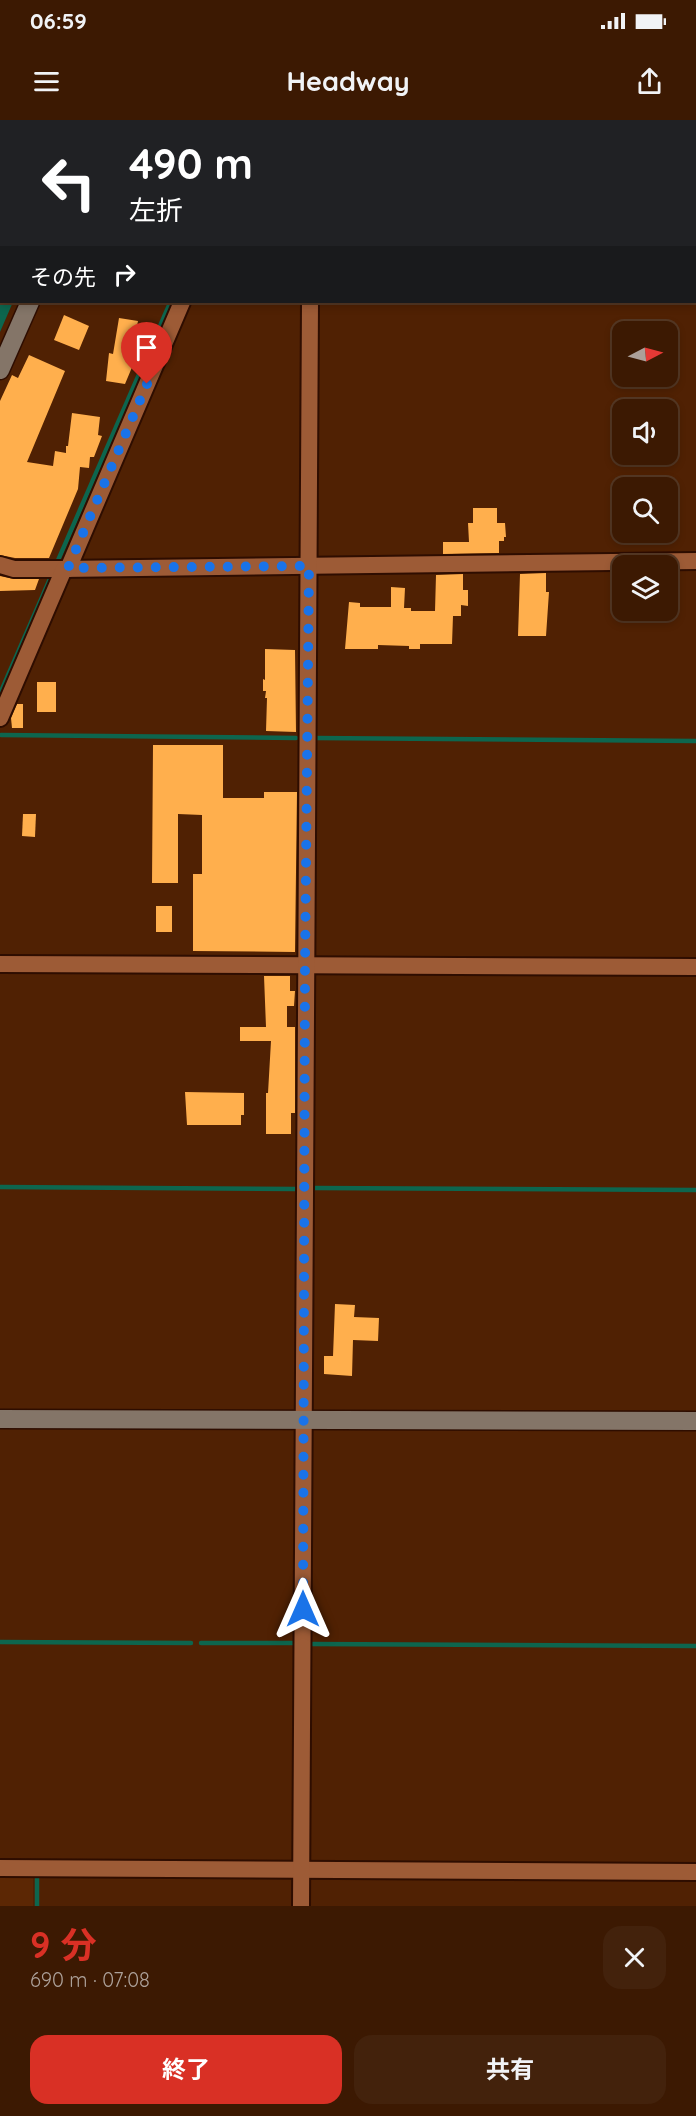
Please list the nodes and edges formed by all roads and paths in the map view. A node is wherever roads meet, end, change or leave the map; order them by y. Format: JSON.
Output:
{"nodes":[{"id":1,"x":30,"y":303,"type":"edge"},
{"id":2,"x":182,"y":303,"type":"edge"},
{"id":3,"x":310,"y":303,"type":"edge"},
{"id":4,"x":0,"y":370,"type":"edge"},
{"id":5,"x":696,"y":561,"type":"edge"},
{"id":6,"x":0,"y":565,"type":"edge"},
{"id":7,"x":309,"y":566,"type":"junction"},
{"id":8,"x":61,"y":569,"type":"junction"},
{"id":9,"x":0,"y":718,"type":"edge"},
{"id":10,"x":0,"y":964,"type":"edge"},
{"id":11,"x":305,"y":965,"type":"junction"},
{"id":12,"x":696,"y":967,"type":"edge"},
{"id":13,"x":0,"y":1419,"type":"edge"},
{"id":14,"x":304,"y":1420,"type":"junction"},
{"id":15,"x":696,"y":1421,"type":"edge"},
{"id":16,"x":0,"y":1868,"type":"edge"},
{"id":17,"x":301,"y":1868,"type":"junction"},
{"id":18,"x":696,"y":1872,"type":"edge"},
{"id":19,"x":301,"y":1906,"type":"edge"}],
"edges":[{"from":1,"to":4,"type":"street"},
{"from":2,"to":8,"type":"street"},
{"from":3,"to":7,"type":"street"},
{"from":5,"to":7,"type":"street"},
{"from":6,"to":8,"type":"street"},
{"from":7,"to":8,"type":"street"},
{"from":7,"to":11,"type":"street"},
{"from":8,"to":9,"type":"street"},
{"from":10,"to":11,"type":"street"},
{"from":11,"to":12,"type":"street"},
{"from":11,"to":14,"type":"street"},
{"from":13,"to":14,"type":"street"},
{"from":14,"to":15,"type":"street"},
{"from":14,"to":17,"type":"street"},
{"from":16,"to":17,"type":"street"},
{"from":17,"to":18,"type":"street"},
{"from":17,"to":19,"type":"street"}]}
